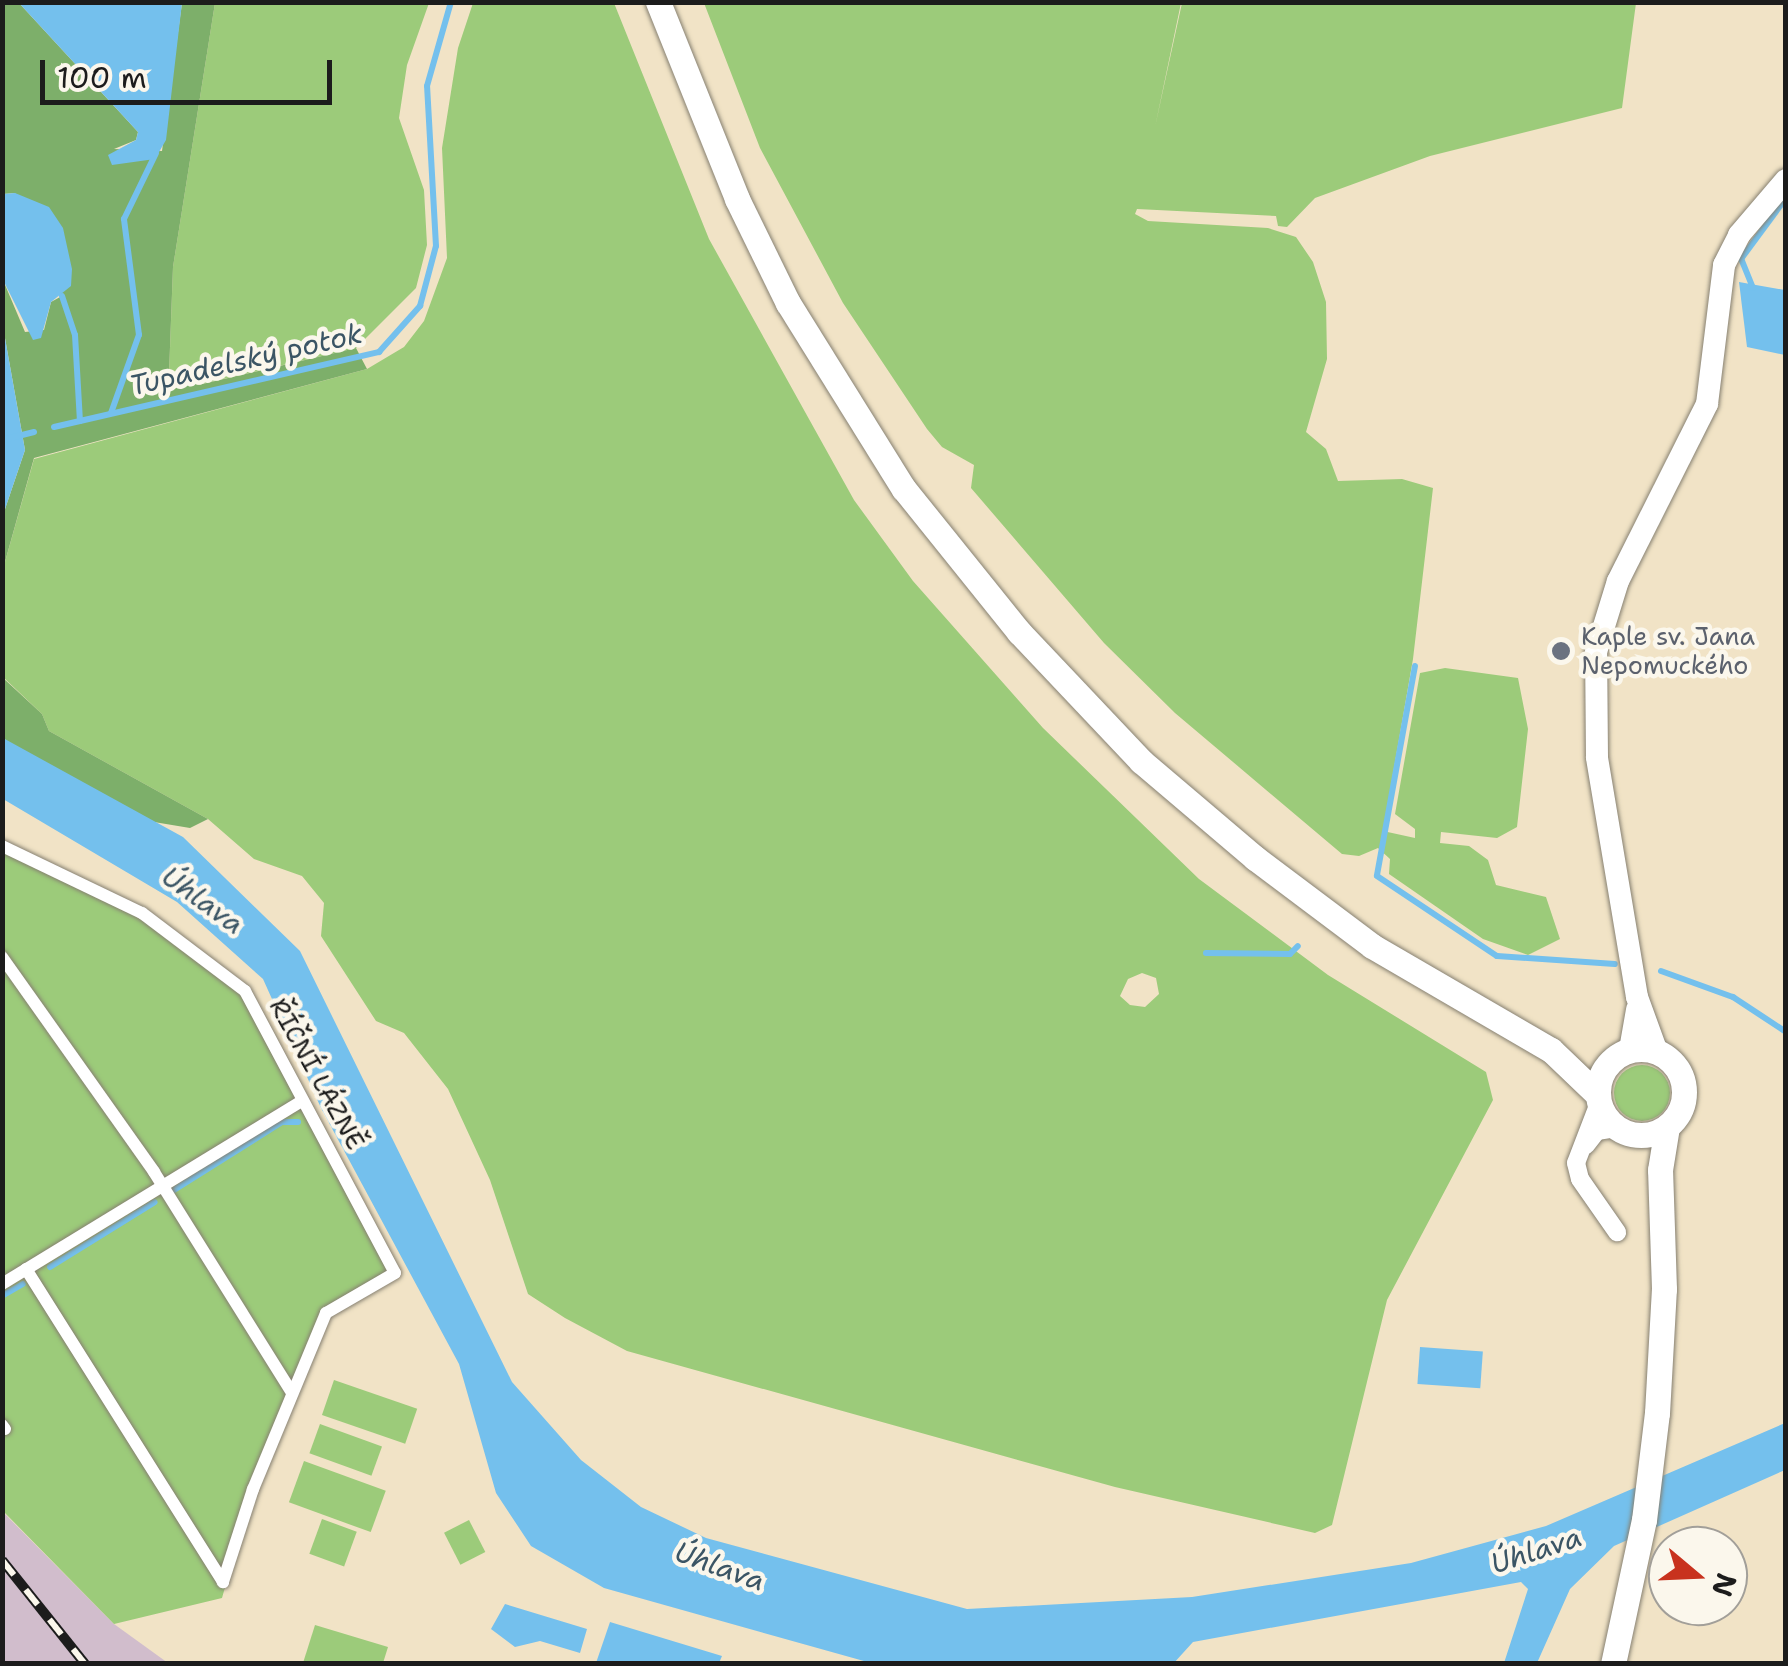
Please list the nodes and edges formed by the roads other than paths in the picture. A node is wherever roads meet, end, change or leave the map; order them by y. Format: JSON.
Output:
{"nodes":[{"id":1,"x":658,"y":2,"type":"edge"},
{"id":2,"x":1786,"y":180,"type":"edge"},
{"id":3,"x":2,"y":846,"type":"edge"},
{"id":4,"x":2,"y":956,"type":"edge"},
{"id":5,"x":1637,"y":996,"type":"junction"},
{"id":6,"x":1551,"y":1050,"type":"junction"},
{"id":7,"x":1657,"y":1052,"type":"junction"},
{"id":8,"x":1621,"y":1054,"type":"junction"},
{"id":9,"x":1598,"y":1098,"type":"junction"},
{"id":10,"x":302,"y":1101,"type":"junction"},
{"id":11,"x":1667,"y":1127,"type":"junction"},
{"id":12,"x":1626,"y":1132,"type":"junction"},
{"id":13,"x":1579,"y":1154,"type":"junction"},
{"id":14,"x":1660,"y":1170,"type":"junction"},
{"id":15,"x":159,"y":1187,"type":"junction"},
{"id":16,"x":1617,"y":1232,"type":"dead end"},
{"id":17,"x":26,"y":1269,"type":"junction"},
{"id":18,"x":2,"y":1284,"type":"edge"},
{"id":19,"x":291,"y":1391,"type":"junction"},
{"id":20,"x":1613,"y":1664,"type":"edge"}],
"edges":[{"from":1,"to":6,"type":"main road"},
{"from":2,"to":5,"type":"street"},
{"from":3,"to":10,"type":"street","name":"ŘÍČNÍ LÁZNĚ"},
{"from":4,"to":15,"type":"street"},
{"from":5,"to":7,"type":"street"},
{"from":5,"to":8,"type":"street"},
{"from":6,"to":8,"type":"main road"},
{"from":6,"to":9,"type":"main road"},
{"from":7,"to":8,"type":"main road"},
{"from":7,"to":11,"type":"main road"},
{"from":8,"to":9,"type":"main road"},
{"from":9,"to":12,"type":"main road"},
{"from":9,"to":13,"type":"street"},
{"from":10,"to":15,"type":"street"},
{"from":10,"to":19,"type":"street","name":"ŘÍČNÍ LÁZNĚ"},
{"from":11,"to":12,"type":"main road"},
{"from":11,"to":14,"type":"main road"},
{"from":12,"to":13,"type":"street"},
{"from":12,"to":14,"type":"main road"},
{"from":13,"to":16,"type":"street"},
{"from":14,"to":20,"type":"main road"},
{"from":15,"to":17,"type":"street"},
{"from":15,"to":19,"type":"street"},
{"from":17,"to":18,"type":"street"},
{"from":17,"to":19,"type":"street"}]}
